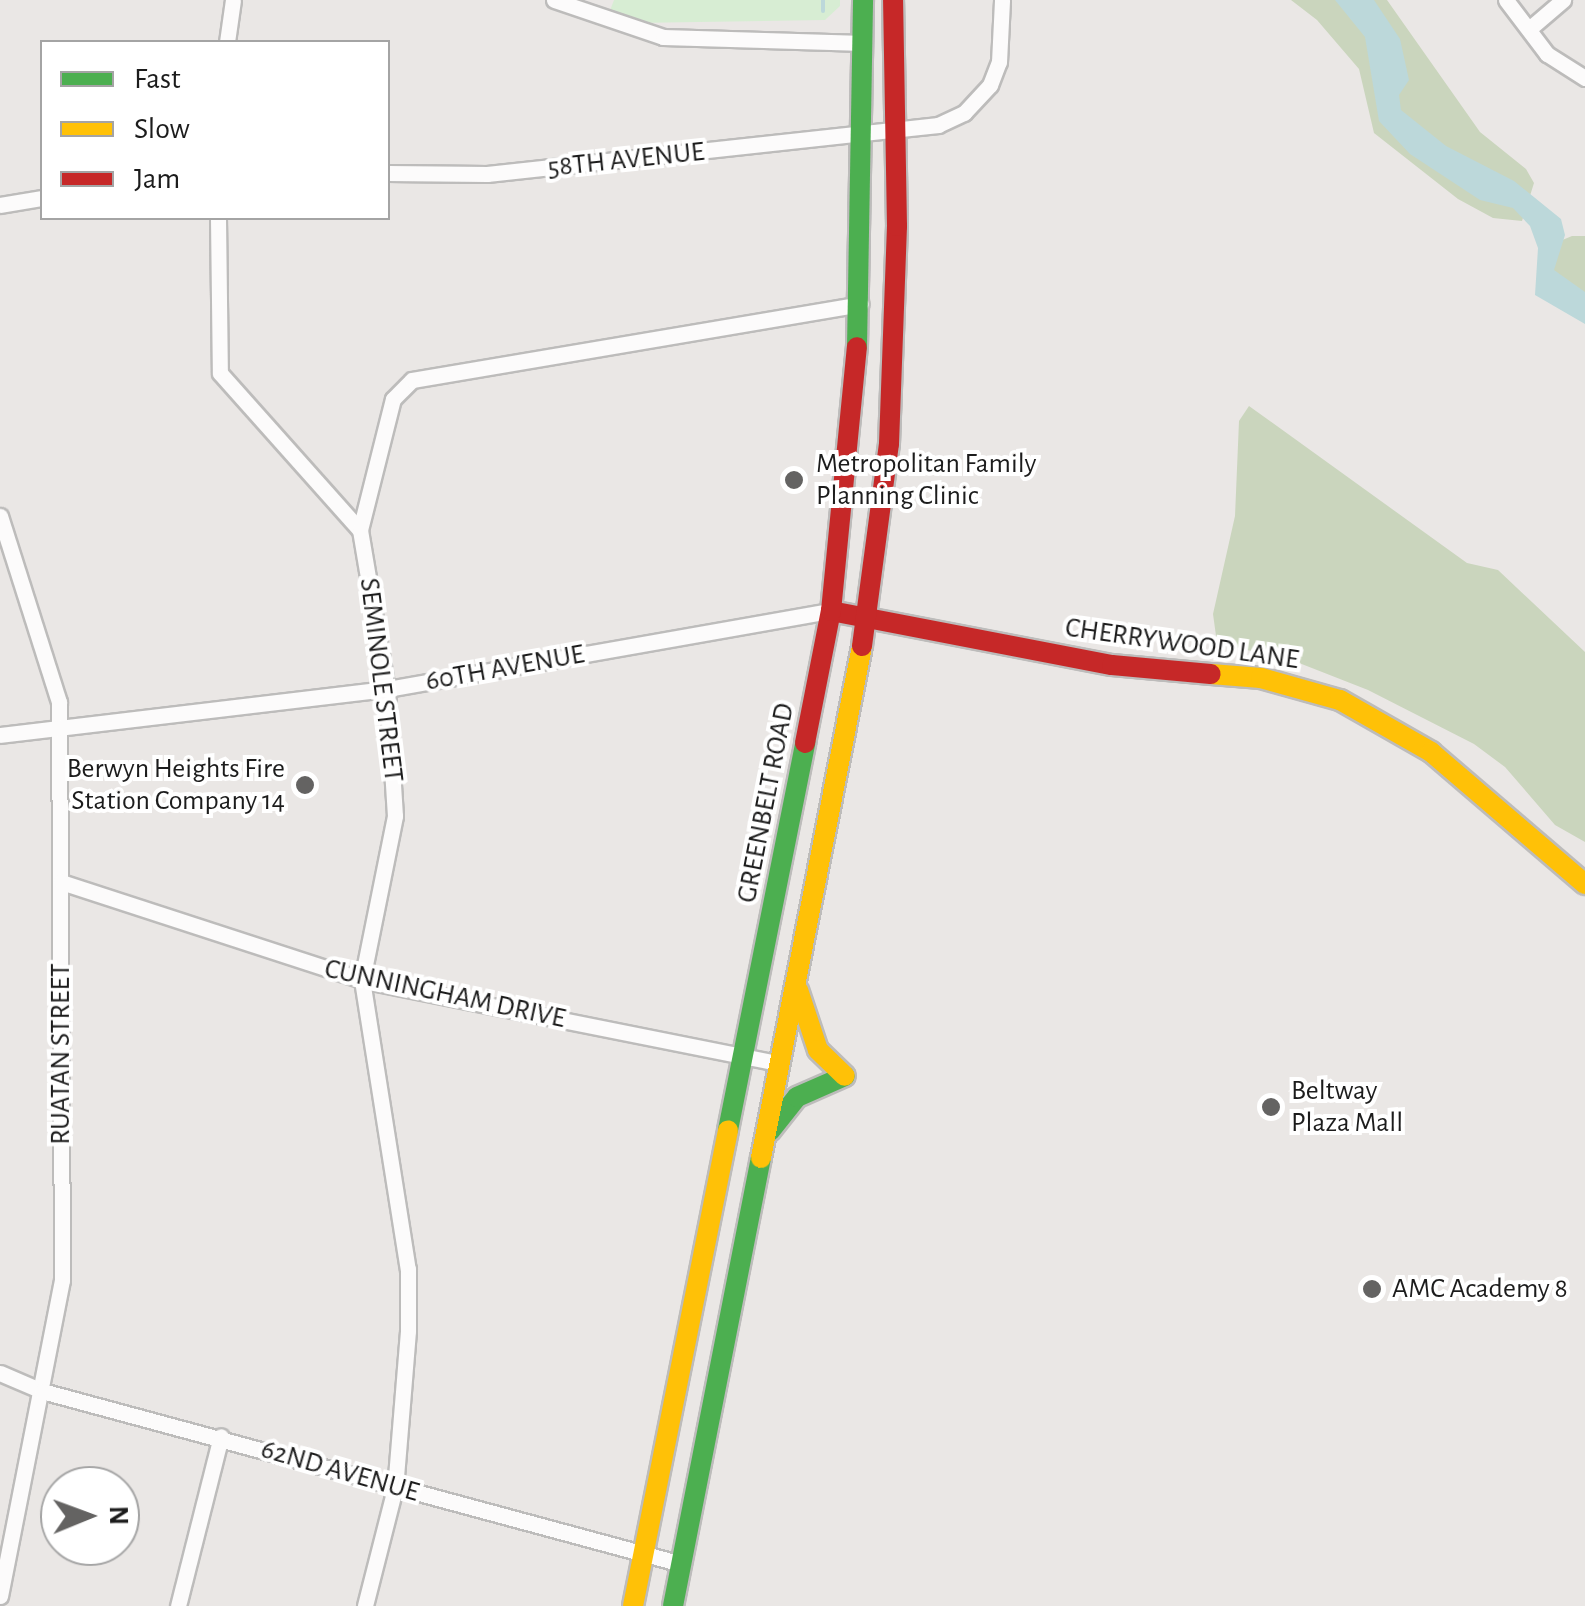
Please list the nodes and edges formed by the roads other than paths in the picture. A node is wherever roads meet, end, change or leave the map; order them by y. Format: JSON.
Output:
{"nodes":[{"id":1,"x":233,"y":0,"type":"edge"},
{"id":2,"x":554,"y":0,"type":"edge"},
{"id":3,"x":863,"y":0,"type":"edge"},
{"id":4,"x":893,"y":0,"type":"edge"},
{"id":5,"x":1002,"y":0,"type":"edge"},
{"id":6,"x":1506,"y":0,"type":"edge"},
{"id":7,"x":1563,"y":0,"type":"edge"},
{"id":8,"x":1529,"y":30,"type":"junction"},
{"id":9,"x":227,"y":40,"type":"edge"},
{"id":10,"x":864,"y":43,"type":"junction"},
{"id":11,"x":1585,"y":78,"type":"edge"},
{"id":12,"x":898,"y":132,"type":"junction"},
{"id":13,"x":864,"y":135,"type":"junction"},
{"id":14,"x":390,"y":173,"type":"edge"},
{"id":15,"x":40,"y":198,"type":"edge"},
{"id":16,"x":0,"y":205,"type":"edge"},
{"id":17,"x":218,"y":220,"type":"edge"},
{"id":18,"x":861,"y":304,"type":"junction"},
{"id":19,"x":0,"y":516,"type":"edge"},
{"id":20,"x":360,"y":530,"type":"junction"},
{"id":21,"x":831,"y":611,"type":"junction"},
{"id":22,"x":869,"y":618,"type":"junction"},
{"id":23,"x":388,"y":690,"type":"junction"},
{"id":24,"x":60,"y":730,"type":"junction"},
{"id":25,"x":0,"y":734,"type":"edge"},
{"id":26,"x":62,"y":882,"type":"junction"},
{"id":27,"x":1585,"y":884,"type":"edge"},
{"id":28,"x":796,"y":977,"type":"junction"},
{"id":29,"x":362,"y":980,"type":"junction"},
{"id":30,"x":745,"y":1056,"type":"junction"},
{"id":31,"x":778,"y":1063,"type":"junction"},
{"id":32,"x":763,"y":1144,"type":"junction"},
{"id":33,"x":0,"y":1373,"type":"edge"},
{"id":34,"x":42,"y":1390,"type":"junction"},
{"id":35,"x":221,"y":1436,"type":"junction"},
{"id":36,"x":395,"y":1488,"type":"junction"},
{"id":37,"x":644,"y":1556,"type":"junction"},
{"id":38,"x":682,"y":1564,"type":"junction"},
{"id":39,"x":0,"y":1596,"type":"edge"},
{"id":40,"x":178,"y":1606,"type":"edge"},
{"id":41,"x":365,"y":1606,"type":"edge"},
{"id":42,"x":633,"y":1606,"type":"edge"},
{"id":43,"x":673,"y":1606,"type":"edge"}],
"edges":[{"from":1,"to":9,"type":"street"},
{"from":2,"to":10,"type":"street"},
{"from":3,"to":10,"type":"main road","name":"GREENBELT ROAD"},
{"from":4,"to":12,"type":"main road"},
{"from":5,"to":12,"type":"street","name":"58TH AVENUE"},
{"from":6,"to":8,"type":"street"},
{"from":7,"to":8,"type":"street"},
{"from":8,"to":11,"type":"street"},
{"from":10,"to":13,"type":"main road","name":"GREENBELT ROAD"},
{"from":12,"to":13,"type":"street","name":"58TH AVENUE"},
{"from":12,"to":22,"type":"main road"},
{"from":13,"to":14,"type":"street","name":"58TH AVENUE"},
{"from":13,"to":18,"type":"main road","name":"GREENBELT ROAD"},
{"from":15,"to":16,"type":"street"},
{"from":17,"to":20,"type":"street"},
{"from":18,"to":20,"type":"street"},
{"from":18,"to":21,"type":"main road","name":"GREENBELT ROAD"},
{"from":19,"to":24,"type":"street","name":"RUATAN STREET"},
{"from":20,"to":23,"type":"street","name":"SEMINOLE STREET"},
{"from":21,"to":22,"type":"main road","name":"CHERRYWOOD LANE"},
{"from":21,"to":23,"type":"street","name":"60TH AVENUE"},
{"from":21,"to":30,"type":"main road","name":"GREENBELT ROAD"},
{"from":22,"to":27,"type":"main road","name":"CHERRYWOOD LANE"},
{"from":22,"to":28,"type":"main road"},
{"from":23,"to":24,"type":"street","name":"60TH AVENUE"},
{"from":23,"to":29,"type":"street","name":"SEMINOLE STREET"},
{"from":24,"to":25,"type":"street","name":"60TH AVENUE"},
{"from":24,"to":26,"type":"street","name":"RUATAN STREET"},
{"from":26,"to":29,"type":"street","name":"CUNNINGHAM DRIVE"},
{"from":26,"to":34,"type":"street","name":"RUATAN STREET"},
{"from":28,"to":31,"type":"main road"},
{"from":28,"to":32,"type":"main road"},
{"from":29,"to":30,"type":"street","name":"CUNNINGHAM DRIVE"},
{"from":29,"to":36,"type":"street","name":"SEMINOLE STREET"},
{"from":30,"to":31,"type":"street","name":"CUNNINGHAM DRIVE"},
{"from":30,"to":37,"type":"main road","name":"GREENBELT ROAD"},
{"from":31,"to":32,"type":"main road"},
{"from":32,"to":38,"type":"main road"},
{"from":33,"to":34,"type":"street","name":"62ND AVENUE"},
{"from":34,"to":35,"type":"street","name":"62ND AVENUE"},
{"from":34,"to":39,"type":"street","name":"RUATAN STREET"},
{"from":35,"to":36,"type":"street","name":"62ND AVENUE"},
{"from":35,"to":40,"type":"street"},
{"from":36,"to":37,"type":"street","name":"62ND AVENUE"},
{"from":36,"to":41,"type":"street","name":"SEMINOLE STREET"},
{"from":37,"to":38,"type":"street","name":"62ND AVENUE"},
{"from":37,"to":42,"type":"main road","name":"GREENBELT ROAD"},
{"from":38,"to":43,"type":"main road"}]}
